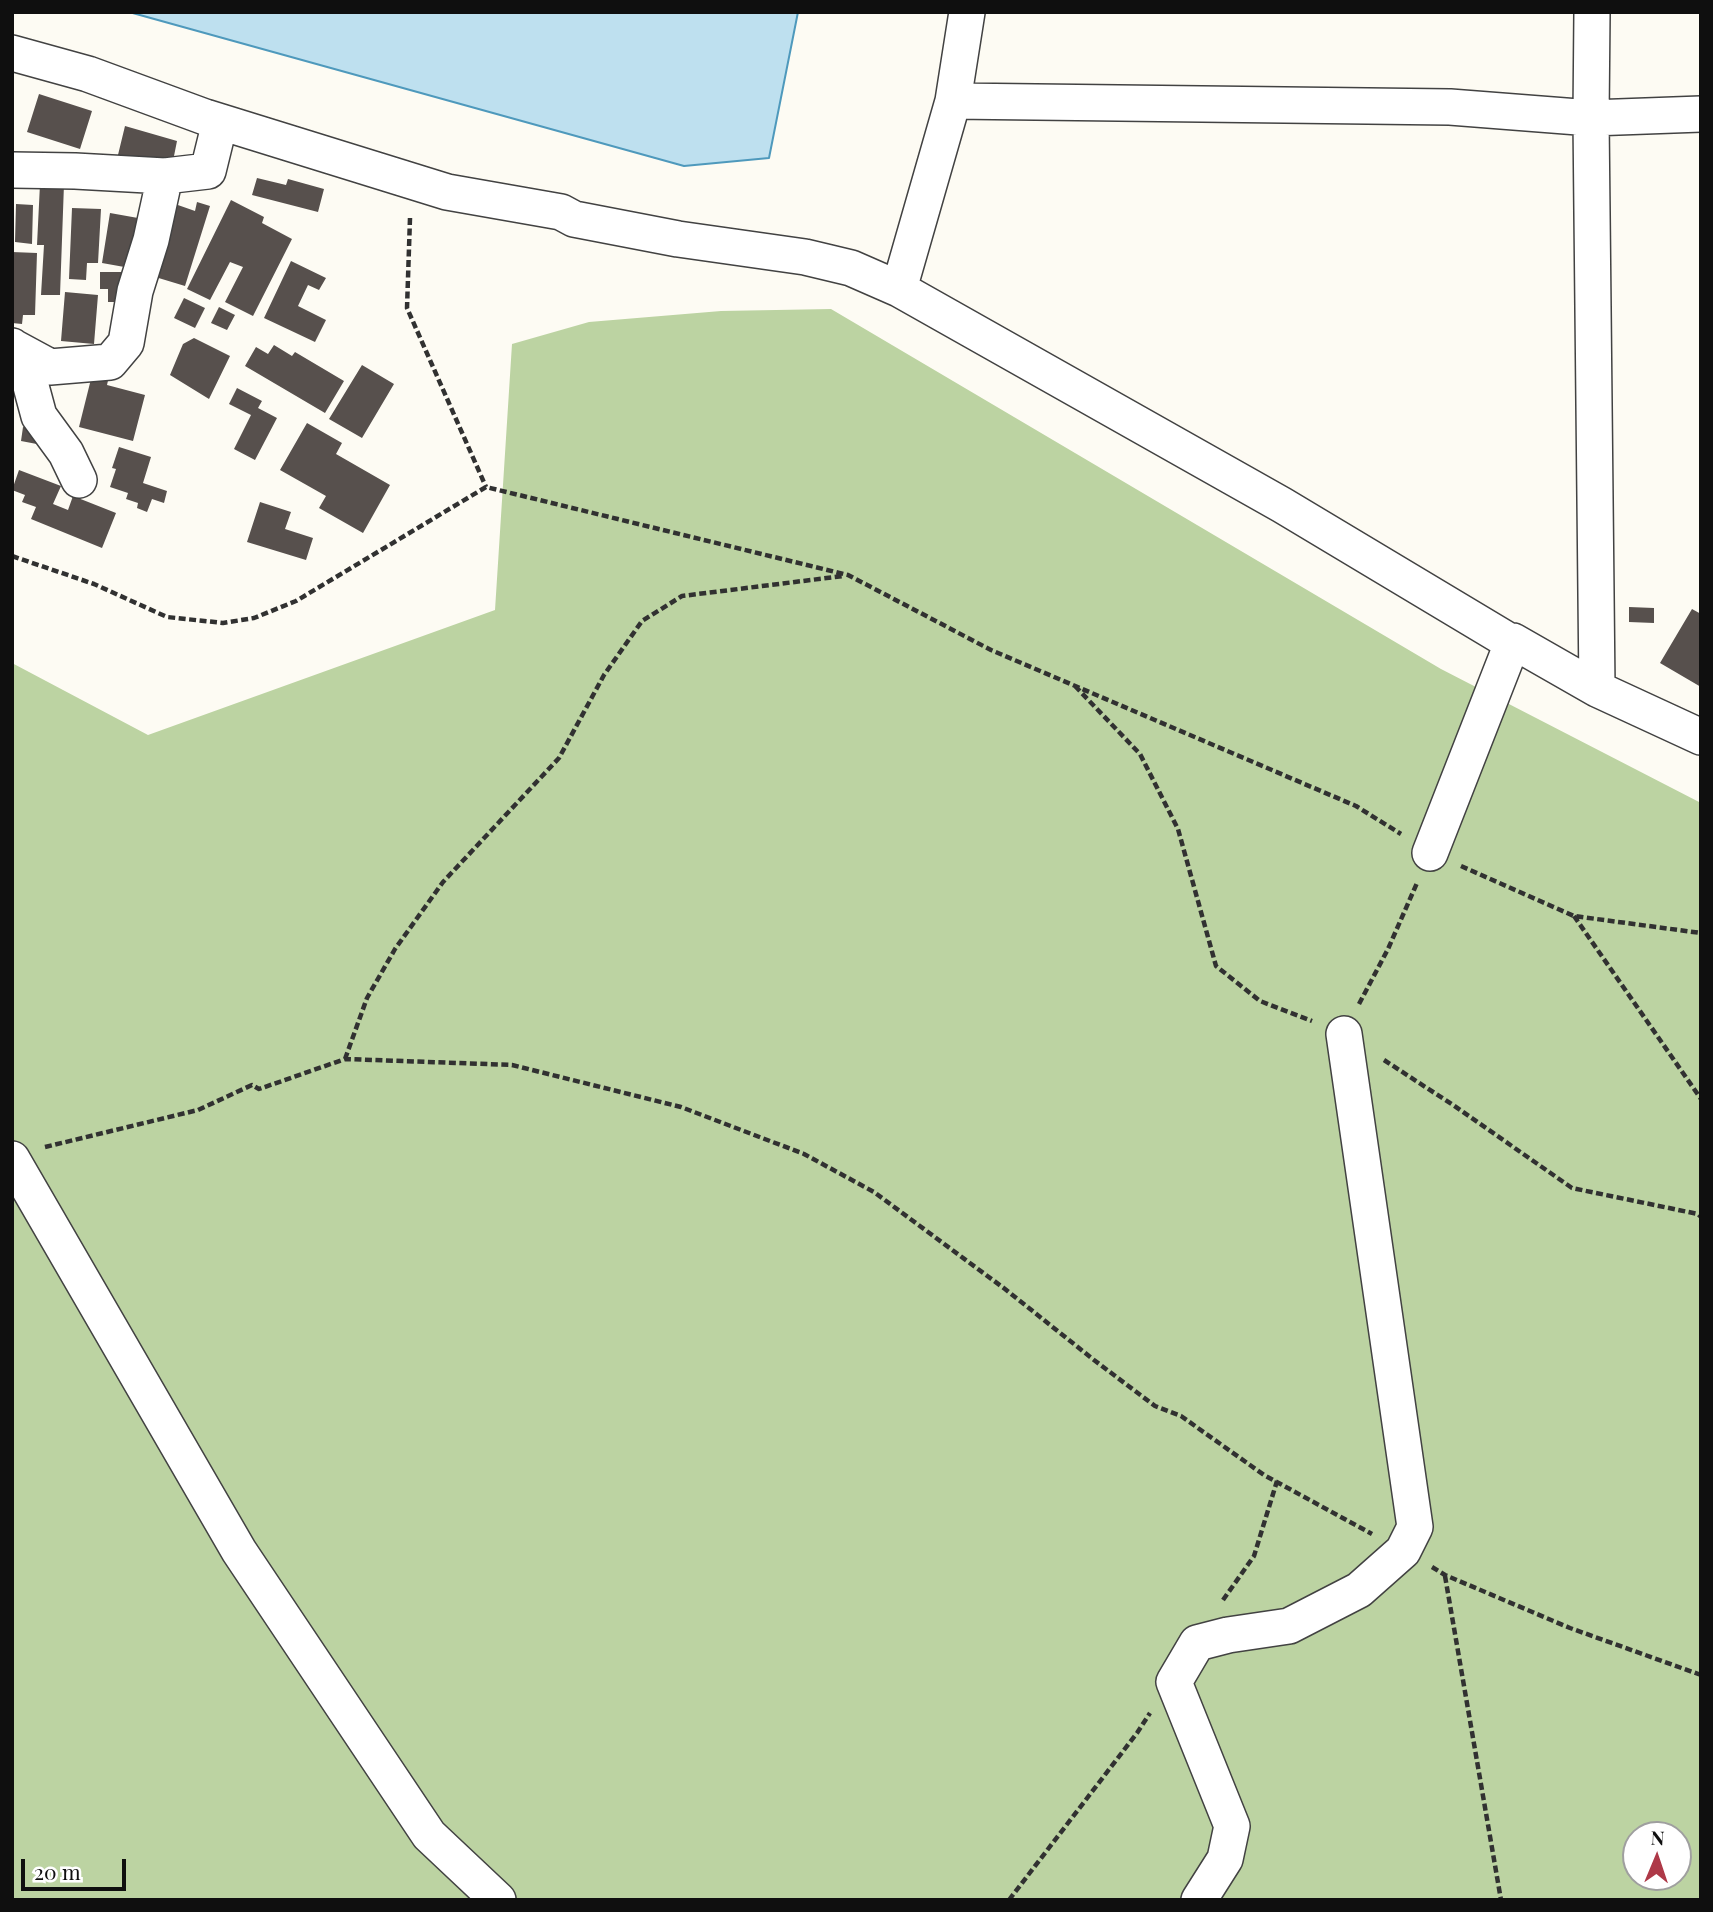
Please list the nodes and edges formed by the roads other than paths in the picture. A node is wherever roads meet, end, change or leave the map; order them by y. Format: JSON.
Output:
{"nodes":[{"id":1,"x":967,"y":12,"type":"edge"},
{"id":2,"x":1592,"y":12,"type":"edge"},
{"id":3,"x":12,"y":53,"type":"edge"},
{"id":4,"x":953,"y":101,"type":"junction"},
{"id":5,"x":1701,"y":114,"type":"edge"},
{"id":6,"x":1591,"y":118,"type":"junction"},
{"id":7,"x":220,"y":122,"type":"junction"},
{"id":8,"x":12,"y":170,"type":"edge"},
{"id":9,"x":165,"y":176,"type":"junction"},
{"id":10,"x":899,"y":289,"type":"junction"},
{"id":11,"x":13,"y":347,"type":"edge"},
{"id":12,"x":79,"y":480,"type":"dead end"},
{"id":13,"x":1513,"y":641,"type":"junction"},
{"id":14,"x":1597,"y":689,"type":"junction"},
{"id":15,"x":1701,"y":737,"type":"edge"},
{"id":16,"x":1430,"y":853,"type":"road end"},
{"id":17,"x":1343,"y":1034,"type":"road end"},
{"id":18,"x":26,"y":1154,"type":"edge"},
{"id":19,"x":498,"y":1900,"type":"edge"},
{"id":20,"x":1199,"y":1900,"type":"edge"}],
"edges":[{"from":1,"to":4,"type":"street"},
{"from":2,"to":6,"type":"street"},
{"from":3,"to":7,"type":"street"},
{"from":4,"to":6,"type":"street"},
{"from":4,"to":10,"type":"street"},
{"from":5,"to":6,"type":"street"},
{"from":6,"to":14,"type":"street"},
{"from":7,"to":9,"type":"street"},
{"from":7,"to":10,"type":"street"},
{"from":8,"to":9,"type":"street"},
{"from":9,"to":11,"type":"street"},
{"from":10,"to":13,"type":"street"},
{"from":11,"to":12,"type":"street"},
{"from":13,"to":14,"type":"street"},
{"from":13,"to":16,"type":"street"},
{"from":14,"to":15,"type":"street"},
{"from":17,"to":20,"type":"street"},
{"from":18,"to":19,"type":"street"}]}
